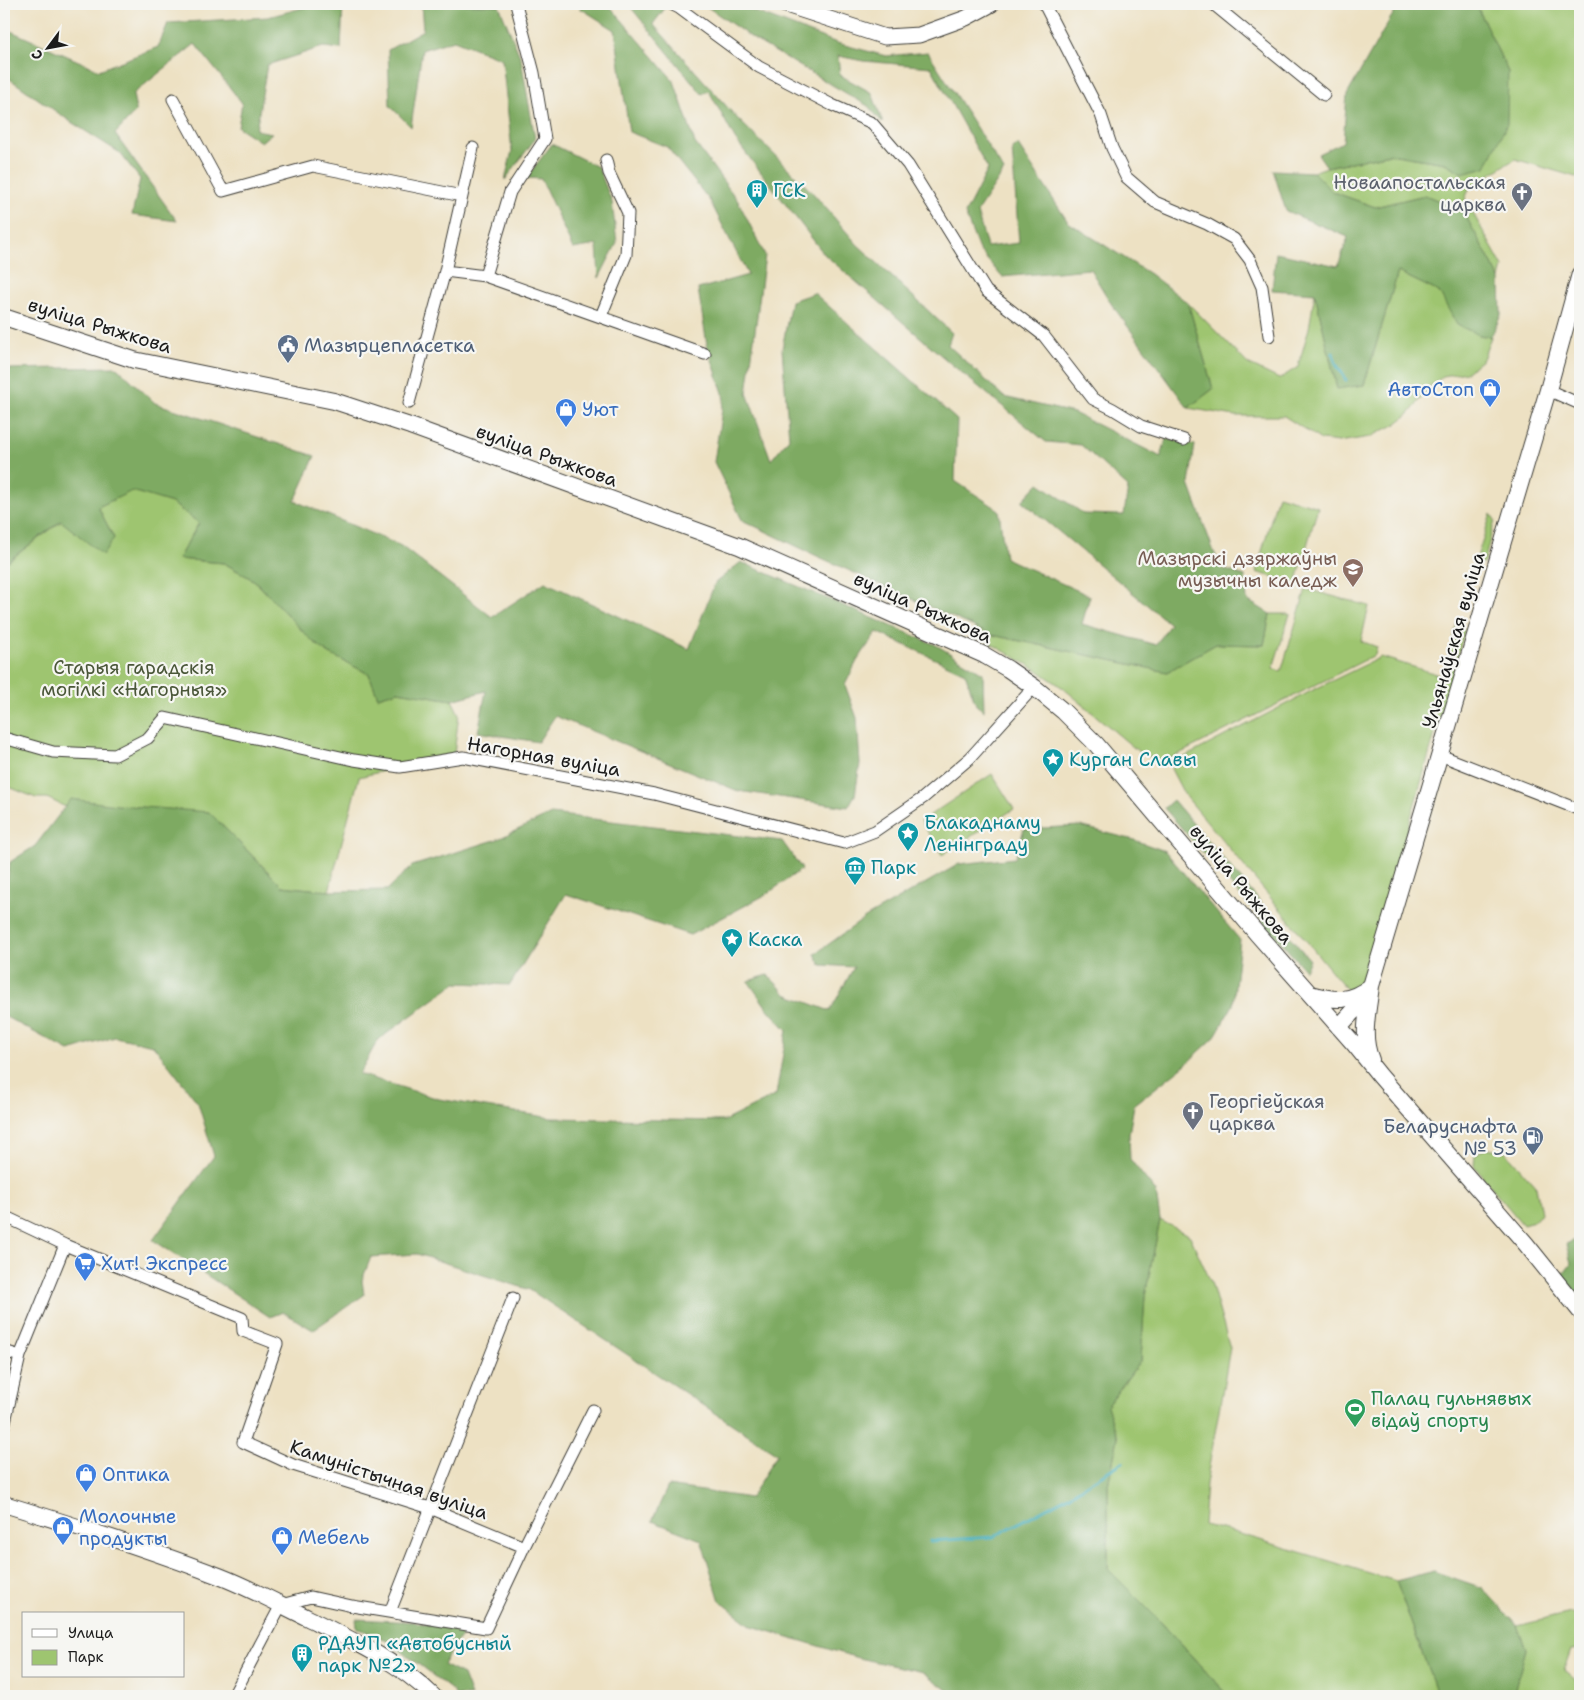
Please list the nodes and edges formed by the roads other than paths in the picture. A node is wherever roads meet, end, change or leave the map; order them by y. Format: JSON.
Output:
{"nodes":[{"id":1,"x":516,"y":4,"type":"edge"},
{"id":2,"x":671,"y":4,"type":"edge"},
{"id":3,"x":783,"y":4,"type":"edge"},
{"id":4,"x":992,"y":4,"type":"edge"},
{"id":5,"x":1044,"y":4,"type":"edge"},
{"id":6,"x":1214,"y":4,"type":"edge"},
{"id":7,"x":1324,"y":95,"type":"dead end"},
{"id":8,"x":173,"y":99,"type":"dead end"},
{"id":9,"x":474,"y":148,"type":"dead end"},
{"id":10,"x":606,"y":160,"type":"dead end"},
{"id":11,"x":462,"y":196,"type":"junction"},
{"id":12,"x":445,"y":271,"type":"junction"},
{"id":13,"x":1580,"y":274,"type":"edge"},
{"id":14,"x":485,"y":276,"type":"junction"},
{"id":15,"x":601,"y":316,"type":"junction"},
{"id":16,"x":4,"y":317,"type":"edge"},
{"id":17,"x":1269,"y":336,"type":"dead end"},
{"id":18,"x":705,"y":354,"type":"dead end"},
{"id":19,"x":1548,"y":390,"type":"junction"},
{"id":20,"x":409,"y":403,"type":"dead end"},
{"id":21,"x":1580,"y":404,"type":"edge"},
{"id":22,"x":1184,"y":440,"type":"dead end"},
{"id":23,"x":1034,"y":687,"type":"junction"},
{"id":24,"x":4,"y":738,"type":"edge"},
{"id":25,"x":1440,"y":755,"type":"junction"},
{"id":26,"x":1580,"y":810,"type":"edge"},
{"id":27,"x":1371,"y":986,"type":"junction"},
{"id":28,"x":1310,"y":994,"type":"junction"},
{"id":29,"x":1368,"y":1017,"type":"junction"},
{"id":30,"x":1339,"y":1027,"type":"junction"},
{"id":31,"x":1374,"y":1066,"type":"junction"},
{"id":32,"x":4,"y":1216,"type":"edge"},
{"id":33,"x":65,"y":1245,"type":"junction"},
{"id":34,"x":513,"y":1298,"type":"dead end"},
{"id":35,"x":1580,"y":1311,"type":"edge"},
{"id":36,"x":4,"y":1351,"type":"edge"},
{"id":37,"x":20,"y":1356,"type":"junction"},
{"id":38,"x":593,"y":1410,"type":"dead end"},
{"id":39,"x":4,"y":1426,"type":"edge"},
{"id":40,"x":4,"y":1504,"type":"edge"},
{"id":41,"x":430,"y":1508,"type":"junction"},
{"id":42,"x":524,"y":1546,"type":"junction"},
{"id":43,"x":281,"y":1605,"type":"junction"},
{"id":44,"x":390,"y":1612,"type":"junction"},
{"id":45,"x":233,"y":1696,"type":"edge"},
{"id":46,"x":433,"y":1696,"type":"edge"}],
"edges":[{"from":1,"to":14,"type":"street"},
{"from":2,"to":22,"type":"street"},
{"from":3,"to":4,"type":"street"},
{"from":5,"to":17,"type":"street"},
{"from":6,"to":7,"type":"street"},
{"from":8,"to":11,"type":"street"},
{"from":9,"to":11,"type":"street"},
{"from":10,"to":15,"type":"street"},
{"from":11,"to":12,"type":"street"},
{"from":12,"to":14,"type":"street"},
{"from":12,"to":20,"type":"street"},
{"from":13,"to":19,"type":"main road","name":"Ульянаўская вуліца"},
{"from":14,"to":15,"type":"street"},
{"from":15,"to":18,"type":"street"},
{"from":16,"to":23,"type":"main road","name":"вуліца Рыжкова"},
{"from":19,"to":21,"type":"street"},
{"from":19,"to":25,"type":"main road","name":"Ульянаўская вуліца"},
{"from":23,"to":24,"type":"street","name":"Нагорная вуліца"},
{"from":23,"to":28,"type":"main road","name":"вуліца Рыжкова"},
{"from":25,"to":26,"type":"street"},
{"from":25,"to":27,"type":"main road","name":"Ульянаўская вуліца"},
{"from":27,"to":28,"type":"main road"},
{"from":27,"to":29,"type":"main road","name":"Ульянаўская вуліца"},
{"from":27,"to":30,"type":"main road"},
{"from":28,"to":30,"type":"main road","name":"вуліца Рыжкова"},
{"from":29,"to":30,"type":"main road"},
{"from":29,"to":31,"type":"main road","name":"Ульянаўская вуліца"},
{"from":30,"to":31,"type":"main road","name":"вуліца Рыжкова"},
{"from":31,"to":35,"type":"main road","name":"вуліца Рыжкова"},
{"from":32,"to":33,"type":"street"},
{"from":33,"to":37,"type":"street"},
{"from":33,"to":41,"type":"street","name":"Камуністычная вуліца"},
{"from":34,"to":41,"type":"street"},
{"from":36,"to":37,"type":"street"},
{"from":37,"to":39,"type":"street"},
{"from":38,"to":42,"type":"street"},
{"from":40,"to":43,"type":"main road"},
{"from":41,"to":42,"type":"street","name":"Камуністычная вуліца"},
{"from":41,"to":44,"type":"street"},
{"from":42,"to":44,"type":"street"},
{"from":43,"to":44,"type":"street"},
{"from":43,"to":45,"type":"street"},
{"from":43,"to":46,"type":"main road"}]}
